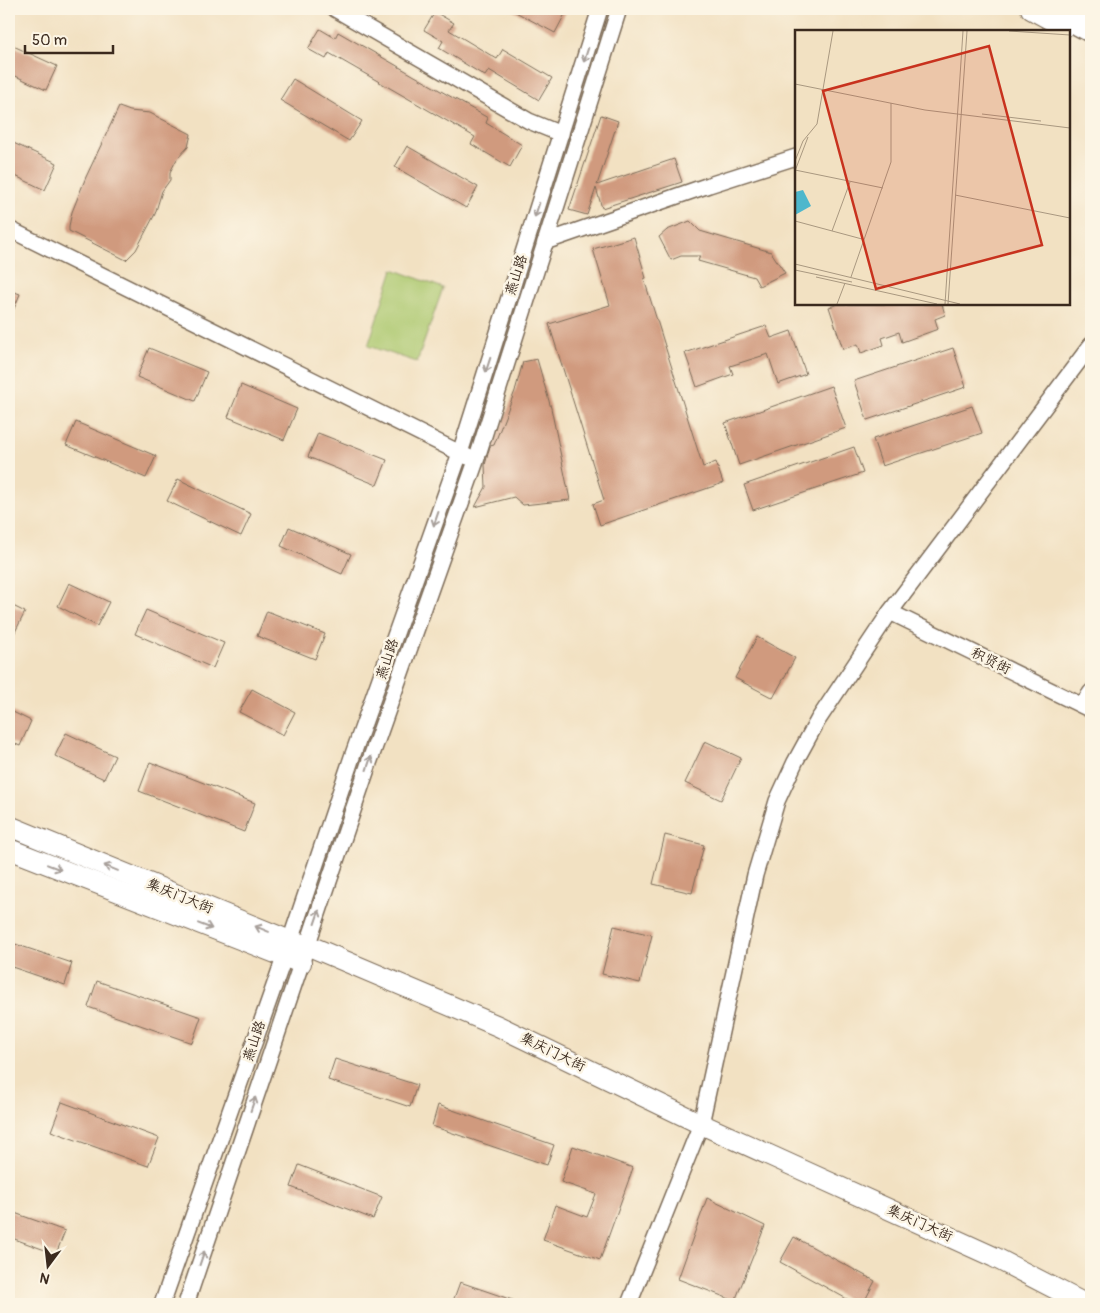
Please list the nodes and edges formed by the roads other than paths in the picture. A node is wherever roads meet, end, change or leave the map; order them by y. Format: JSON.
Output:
{"nodes":[{"id":1,"x":334,"y":9,"type":"edge"},
{"id":2,"x":600,"y":9,"type":"edge"},
{"id":3,"x":619,"y":9,"type":"edge"},
{"id":4,"x":1031,"y":9,"type":"edge"},
{"id":5,"x":1050,"y":9,"type":"edge"},
{"id":6,"x":1091,"y":31,"type":"edge"},
{"id":7,"x":1091,"y":41,"type":"edge"},
{"id":8,"x":561,"y":134,"type":"junction"},
{"id":9,"x":795,"y":157,"type":"edge"},
{"id":10,"x":9,"y":229,"type":"edge"},
{"id":11,"x":545,"y":242,"type":"junction"},
{"id":12,"x":1091,"y":345,"type":"edge"},
{"id":13,"x":460,"y":453,"type":"junction"},
{"id":14,"x":476,"y":461,"type":"junction"},
{"id":15,"x":890,"y":612,"type":"junction"},
{"id":16,"x":1091,"y":692,"type":"edge"},
{"id":17,"x":1087,"y":707,"type":"edge"},
{"id":18,"x":9,"y":826,"type":"edge"},
{"id":19,"x":9,"y":849,"type":"edge"},
{"id":20,"x":296,"y":952,"type":"junction"},
{"id":21,"x":701,"y":1124,"type":"junction"},
{"id":22,"x":162,"y":1304,"type":"edge"},
{"id":23,"x":186,"y":1304,"type":"edge"},
{"id":24,"x":629,"y":1304,"type":"edge"},
{"id":25,"x":1085,"y":1304,"type":"edge"}],
"edges":[{"from":1,"to":8,"type":"street"},
{"from":2,"to":8,"type":"street","name":"燕山路","one_way":true},
{"from":3,"to":11,"type":"street","name":"燕山路"},
{"from":4,"to":7,"type":"main road"},
{"from":5,"to":6,"type":"highway"},
{"from":8,"to":13,"type":"street","name":"燕山路","one_way":true},
{"from":9,"to":11,"type":"street"},
{"from":10,"to":13,"type":"street"},
{"from":11,"to":14,"type":"street","name":"燕山路"},
{"from":12,"to":15,"type":"street"},
{"from":13,"to":14,"type":"street"},
{"from":13,"to":20,"type":"street","name":"燕山路","one_way":true},
{"from":20,"to":14,"type":"street","name":"燕山路","one_way":true},
{"from":15,"to":17,"type":"street","name":"积贤街"},
{"from":15,"to":21,"type":"street"},
{"from":16,"to":17,"type":"street"},
{"from":20,"to":18,"type":"main road","name":"集庆门大街","one_way":true},
{"from":19,"to":20,"type":"main road","name":"集庆门大街","one_way":true},
{"from":20,"to":21,"type":"main road","name":"集庆门大街"},
{"from":20,"to":22,"type":"street","name":"燕山路"},
{"from":23,"to":20,"type":"street","name":"燕山路","one_way":true},
{"from":21,"to":24,"type":"street"},
{"from":21,"to":25,"type":"main road","name":"集庆门大街"}]}
